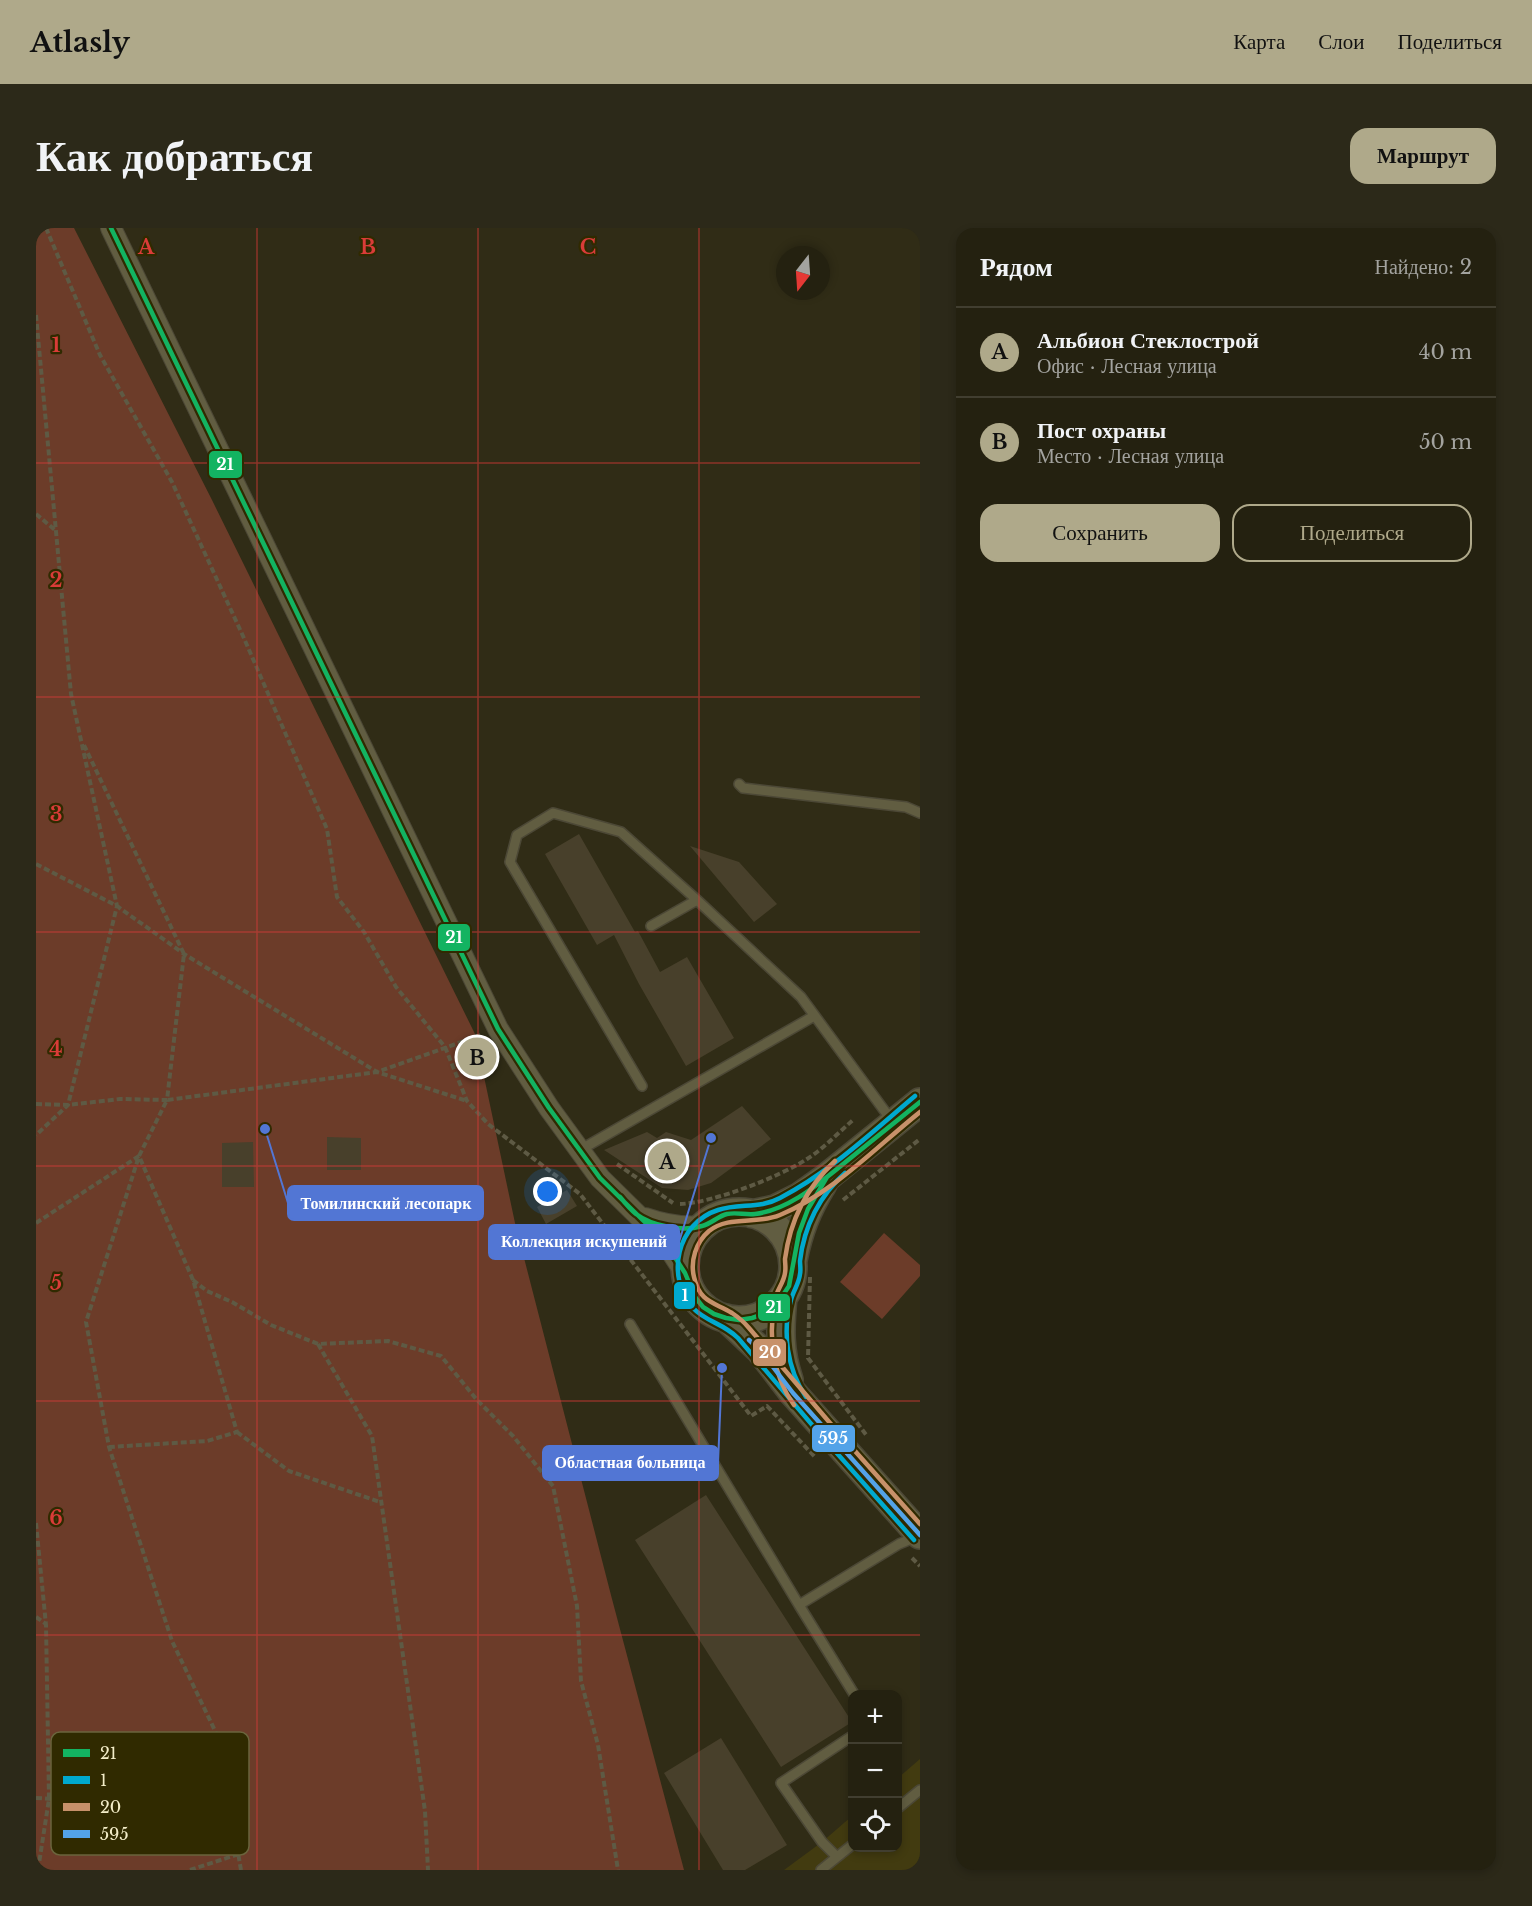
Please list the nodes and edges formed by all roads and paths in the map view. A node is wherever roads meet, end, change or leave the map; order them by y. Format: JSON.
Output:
{"nodes":[{"id":1,"x":46,"y":228,"type":"edge"},
{"id":2,"x":111,"y":228,"type":"edge"},
{"id":3,"x":36,"y":315,"type":"edge"},
{"id":4,"x":36,"y":514,"type":"edge"},
{"id":5,"x":55,"y":530,"type":"junction"},
{"id":6,"x":80,"y":736,"type":"junction"},
{"id":7,"x":739,"y":784,"type":"dead end"},
{"id":8,"x":920,"y":813,"type":"edge"},
{"id":9,"x":36,"y":864,"type":"edge"},
{"id":10,"x":697,"y":900,"type":"junction"},
{"id":11,"x":117,"y":906,"type":"junction"},
{"id":12,"x":651,"y":926,"type":"dead end"},
{"id":13,"x":184,"y":954,"type":"junction"},
{"id":14,"x":814,"y":1016,"type":"junction"},
{"id":15,"x":498,"y":1029,"type":"junction"},
{"id":16,"x":445,"y":1047,"type":"junction"},
{"id":17,"x":377,"y":1072,"type":"junction"},
{"id":18,"x":642,"y":1086,"type":"dead end"},
{"id":19,"x":167,"y":1100,"type":"junction"},
{"id":20,"x":467,"y":1101,"type":"junction"},
{"id":21,"x":920,"y":1102,"type":"edge"},
{"id":22,"x":36,"y":1104,"type":"edge"},
{"id":23,"x":68,"y":1104,"type":"junction"},
{"id":24,"x":853,"y":1120,"type":"dead end"},
{"id":25,"x":894,"y":1123,"type":"junction"},
{"id":26,"x":36,"y":1135,"type":"edge"},
{"id":27,"x":920,"y":1139,"type":"edge"},
{"id":28,"x":579,"y":1150,"type":"junction"},
{"id":29,"x":139,"y":1156,"type":"junction"},
{"id":30,"x":617,"y":1164,"type":"dead end"},
{"id":31,"x":827,"y":1177,"type":"junction"},
{"id":32,"x":839,"y":1206,"type":"dead end"},
{"id":33,"x":752,"y":1214,"type":"junction"},
{"id":34,"x":637,"y":1215,"type":"junction"},
{"id":35,"x":36,"y":1223,"type":"edge"},
{"id":36,"x":703,"y":1226,"type":"junction"},
{"id":37,"x":801,"y":1263,"type":"junction"},
{"id":38,"x":686,"y":1273,"type":"junction"},
{"id":39,"x":193,"y":1280,"type":"junction"},
{"id":40,"x":783,"y":1297,"type":"junction"},
{"id":41,"x":726,"y":1318,"type":"junction"},
{"id":42,"x":630,"y":1324,"type":"dead end"},
{"id":43,"x":318,"y":1344,"type":"junction"},
{"id":44,"x":793,"y":1393,"type":"junction"},
{"id":45,"x":237,"y":1432,"type":"junction"},
{"id":46,"x":871,"y":1443,"type":"dead end"},
{"id":47,"x":109,"y":1447,"type":"junction"},
{"id":48,"x":816,"y":1458,"type":"dead end"},
{"id":49,"x":381,"y":1502,"type":"junction"},
{"id":50,"x":36,"y":1523,"type":"edge"},
{"id":51,"x":913,"y":1538,"type":"edge"},
{"id":52,"x":920,"y":1566,"type":"edge"},
{"id":53,"x":799,"y":1605,"type":"junction"},
{"id":54,"x":36,"y":1617,"type":"edge"},
{"id":55,"x":46,"y":1624,"type":"junction"},
{"id":56,"x":851,"y":1690,"type":"edge"},
{"id":57,"x":216,"y":1732,"type":"edge"},
{"id":58,"x":848,"y":1739,"type":"edge"},
{"id":59,"x":920,"y":1790,"type":"edge"},
{"id":60,"x":36,"y":1798,"type":"edge"},
{"id":61,"x":49,"y":1799,"type":"junction"},
{"id":62,"x":902,"y":1804,"type":"edge"},
{"id":63,"x":848,"y":1848,"type":"edge"},
{"id":64,"x":236,"y":1855,"type":"edge"},
{"id":65,"x":239,"y":1855,"type":"edge"},
{"id":66,"x":837,"y":1857,"type":"junction"},
{"id":67,"x":38,"y":1870,"type":"edge"},
{"id":68,"x":190,"y":1870,"type":"edge"},
{"id":69,"x":242,"y":1870,"type":"edge"},
{"id":70,"x":428,"y":1870,"type":"edge"},
{"id":71,"x":618,"y":1870,"type":"edge"},
{"id":72,"x":821,"y":1870,"type":"edge"}],
"edges":[{"from":1,"to":16,"type":"path"},
{"from":2,"to":15,"type":"street"},
{"from":3,"to":5,"type":"path"},
{"from":4,"to":5,"type":"path"},
{"from":5,"to":6,"type":"path"},
{"from":6,"to":11,"type":"path"},
{"from":6,"to":13,"type":"path"},
{"from":7,"to":8,"type":"lane"},
{"from":9,"to":11,"type":"path"},
{"from":10,"to":12,"type":"lane"},
{"from":10,"to":14,"type":"lane"},
{"from":10,"to":18,"type":"lane"},
{"from":11,"to":13,"type":"path"},
{"from":11,"to":23,"type":"path"},
{"from":13,"to":17,"type":"path"},
{"from":13,"to":19,"type":"path"},
{"from":14,"to":25,"type":"lane"},
{"from":14,"to":28,"type":"lane"},
{"from":15,"to":16,"type":"path"},
{"from":15,"to":28,"type":"street"},
{"from":16,"to":17,"type":"path"},
{"from":16,"to":20,"type":"path"},
{"from":17,"to":19,"type":"path"},
{"from":17,"to":20,"type":"path"},
{"from":19,"to":23,"type":"path"},
{"from":19,"to":29,"type":"path"},
{"from":20,"to":48,"type":"path"},
{"from":21,"to":25,"type":"main road"},
{"from":22,"to":23,"type":"path"},
{"from":23,"to":26,"type":"path"},
{"from":24,"to":30,"type":"path"},
{"from":25,"to":31,"type":"main road"},
{"from":27,"to":32,"type":"path"},
{"from":28,"to":34,"type":"street"},
{"from":29,"to":35,"type":"path"},
{"from":29,"to":39,"type":"path"},
{"from":29,"to":47,"type":"path"},
{"from":31,"to":33,"type":"main road"},
{"from":31,"to":37,"type":"main road"},
{"from":33,"to":36,"type":"main road"},
{"from":33,"to":37,"type":"main road"},
{"from":34,"to":36,"type":"street"},
{"from":34,"to":38,"type":"street"},
{"from":36,"to":38,"type":"main road"},
{"from":37,"to":40,"type":"main road"},
{"from":37,"to":46,"type":"path"},
{"from":38,"to":41,"type":"main road"},
{"from":39,"to":43,"type":"path"},
{"from":39,"to":45,"type":"path"},
{"from":40,"to":41,"type":"main road"},
{"from":40,"to":44,"type":"main road"},
{"from":41,"to":44,"type":"main road"},
{"from":42,"to":53,"type":"lane"},
{"from":43,"to":49,"type":"path"},
{"from":43,"to":71,"type":"path"},
{"from":44,"to":51,"type":"main road"},
{"from":45,"to":47,"type":"path"},
{"from":45,"to":49,"type":"path"},
{"from":47,"to":57,"type":"path"},
{"from":49,"to":70,"type":"path"},
{"from":50,"to":55,"type":"path"},
{"from":51,"to":52,"type":"path"},
{"from":51,"to":53,"type":"lane"},
{"from":53,"to":56,"type":"lane"},
{"from":54,"to":55,"type":"path"},
{"from":55,"to":61,"type":"path"},
{"from":58,"to":66,"type":"lane"},
{"from":59,"to":62,"type":"lane"},
{"from":60,"to":61,"type":"path"},
{"from":61,"to":67,"type":"path"},
{"from":63,"to":66,"type":"lane"},
{"from":64,"to":68,"type":"path"},
{"from":65,"to":69,"type":"path"},
{"from":66,"to":72,"type":"lane"}]}
